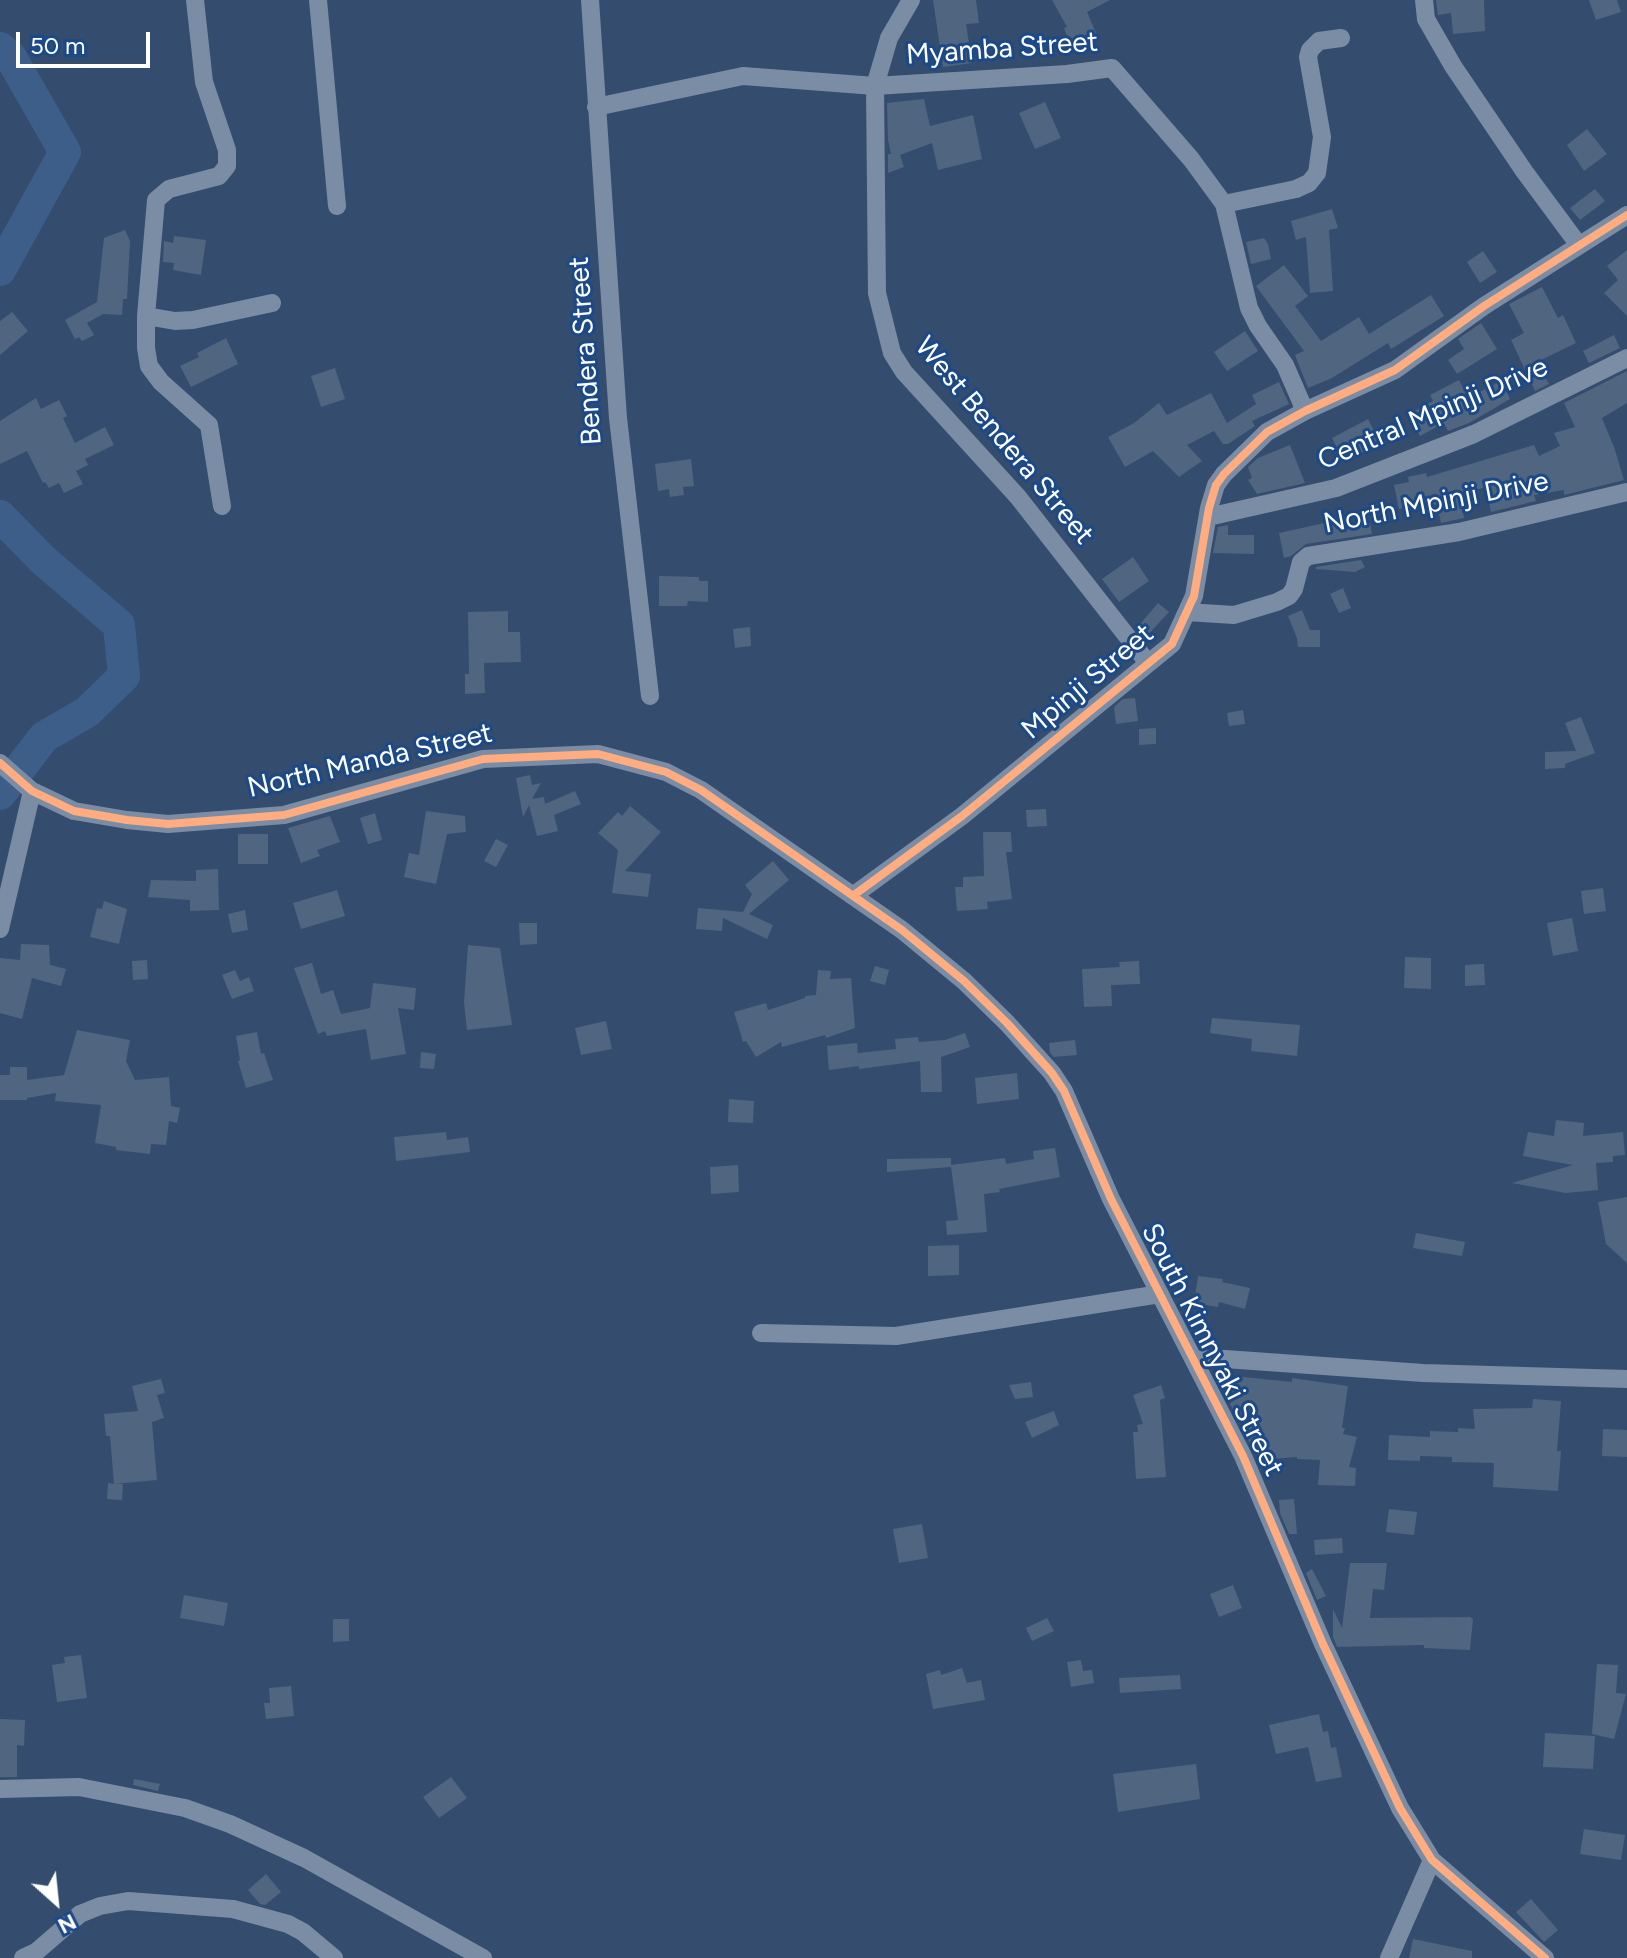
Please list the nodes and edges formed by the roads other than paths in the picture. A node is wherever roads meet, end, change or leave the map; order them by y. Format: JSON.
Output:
{"nodes":[{"id":1,"x":195,"y":0,"type":"edge"},
{"id":2,"x":318,"y":0,"type":"edge"},
{"id":3,"x":590,"y":0,"type":"edge"},
{"id":4,"x":911,"y":0,"type":"edge"},
{"id":5,"x":1424,"y":0,"type":"edge"},
{"id":6,"x":1341,"y":38,"type":"dead end"},
{"id":7,"x":875,"y":86,"type":"junction"},
{"id":8,"x":596,"y":107,"type":"junction"},
{"id":9,"x":1224,"y":204,"type":"junction"},
{"id":10,"x":337,"y":206,"type":"dead end"},
{"id":11,"x":1627,"y":215,"type":"edge"},
{"id":12,"x":1578,"y":244,"type":"junction"},
{"id":13,"x":272,"y":303,"type":"dead end"},
{"id":14,"x":146,"y":316,"type":"junction"},
{"id":15,"x":1627,"y":358,"type":"edge"},
{"id":16,"x":1305,"y":411,"type":"junction"},
{"id":17,"x":1627,"y":492,"type":"edge"},
{"id":18,"x":222,"y":506,"type":"dead end"},
{"id":19,"x":1208,"y":517,"type":"junction"},
{"id":20,"x":1187,"y":612,"type":"junction"},
{"id":21,"x":1148,"y":663,"type":"junction"},
{"id":22,"x":650,"y":696,"type":"dead end"},
{"id":23,"x":0,"y":763,"type":"edge"},
{"id":24,"x":32,"y":791,"type":"junction"},
{"id":25,"x":835,"y":882,"type":"joint"},
{"id":26,"x":854,"y":895,"type":"junction"},
{"id":27,"x":0,"y":929,"type":"edge"},
{"id":28,"x":1160,"y":1294,"type":"junction"},
{"id":29,"x":761,"y":1333,"type":"dead end"},
{"id":30,"x":1194,"y":1360,"type":"junction"},
{"id":31,"x":1627,"y":1379,"type":"edge"},
{"id":32,"x":0,"y":1789,"type":"edge"},
{"id":33,"x":1432,"y":1860,"type":"junction"},
{"id":34,"x":1537,"y":1955,"type":"edge"},
{"id":35,"x":23,"y":1958,"type":"edge"},
{"id":36,"x":334,"y":1958,"type":"edge"},
{"id":37,"x":483,"y":1958,"type":"edge"},
{"id":38,"x":1389,"y":1958,"type":"edge"}],
"edges":[{"from":1,"to":14,"type":"street"},
{"from":2,"to":10,"type":"street"},
{"from":3,"to":8,"type":"street","name":"Bendera Street"},
{"from":4,"to":7,"type":"street","name":"West Bendera Street"},
{"from":5,"to":12,"type":"street"},
{"from":6,"to":9,"type":"street"},
{"from":7,"to":8,"type":"street","name":"Myamba Street"},
{"from":7,"to":9,"type":"street","name":"Myamba Street"},
{"from":7,"to":21,"type":"street","name":"West Bendera Street"},
{"from":8,"to":22,"type":"street","name":"Bendera Street"},
{"from":9,"to":16,"type":"street","name":"Myamba Street"},
{"from":11,"to":12,"type":"street","name":"Mpinji Street"},
{"from":12,"to":16,"type":"street","name":"Mpinji Street"},
{"from":13,"to":14,"type":"street"},
{"from":14,"to":18,"type":"street"},
{"from":15,"to":19,"type":"street","name":"Central Mpinji Drive"},
{"from":16,"to":19,"type":"street","name":"Mpinji Street"},
{"from":17,"to":20,"type":"street","name":"North Mpinji Drive"},
{"from":19,"to":20,"type":"street","name":"Mpinji Street"},
{"from":20,"to":21,"type":"street","name":"Mpinji Street"},
{"from":21,"to":26,"type":"street","name":"Mpinji Street"},
{"from":23,"to":24,"type":"street","name":"North Manda Street"},
{"from":24,"to":25,"type":"street","name":"North Manda Street"},
{"from":24,"to":27,"type":"street"},
{"from":25,"to":26,"type":"street","name":"South Kimnyaki Street"},
{"from":26,"to":28,"type":"street","name":"South Kimnyaki Street"},
{"from":28,"to":29,"type":"street"},
{"from":28,"to":30,"type":"street","name":"South Kimnyaki Street"},
{"from":30,"to":31,"type":"street"},
{"from":30,"to":33,"type":"street","name":"South Kimnyaki Street"},
{"from":32,"to":37,"type":"street"},
{"from":33,"to":34,"type":"street","name":"South Kimnyaki Street"},
{"from":33,"to":38,"type":"street"},
{"from":35,"to":36,"type":"street"}]}
